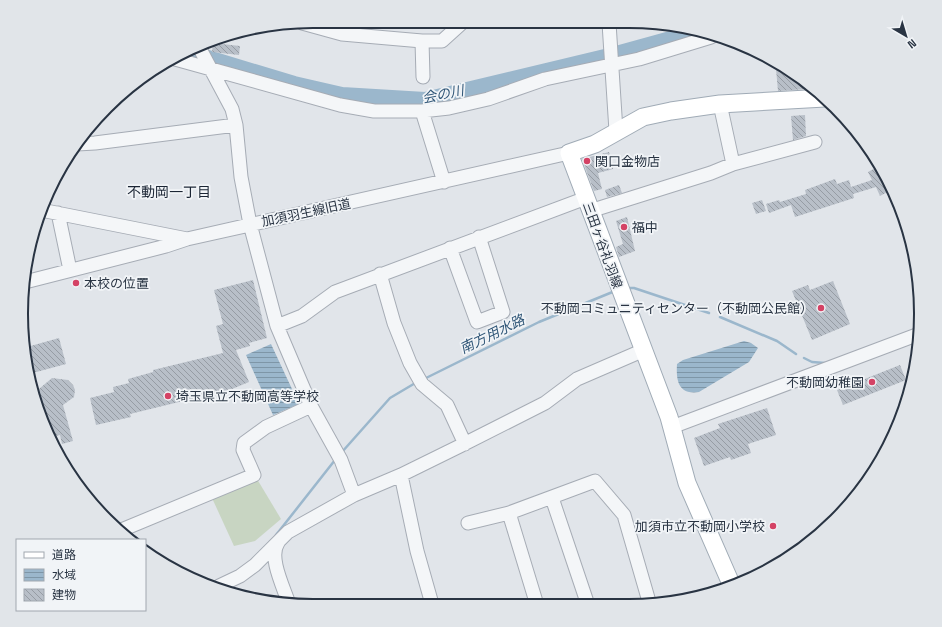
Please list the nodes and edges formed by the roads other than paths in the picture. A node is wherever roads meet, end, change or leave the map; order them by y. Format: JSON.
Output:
{"nodes":[{"id":1,"x":320,"y":28,"type":"edge"},
{"id":2,"x":456,"y":28,"type":"edge"},
{"id":3,"x":609,"y":28,"type":"edge"},
{"id":4,"x":705,"y":39,"type":"edge"},
{"id":5,"x":422,"y":41,"type":"junction"},
{"id":6,"x":201,"y":51,"type":"edge"},
{"id":7,"x":611,"y":59,"type":"junction"},
{"id":8,"x":182,"y":60,"type":"edge"},
{"id":9,"x":209,"y":67,"type":"junction"},
{"id":10,"x":423,"y":76,"type":"dead end"},
{"id":11,"x":816,"y":98,"type":"edge"},
{"id":12,"x":720,"y":104,"type":"junction"},
{"id":13,"x":422,"y":111,"type":"junction"},
{"id":14,"x":236,"y":125,"type":"junction"},
{"id":15,"x":616,"y":131,"type":"junction"},
{"id":16,"x":815,"y":142,"type":"dead end"},
{"id":17,"x":84,"y":144,"type":"edge"},
{"id":18,"x":569,"y":153,"type":"junction"},
{"id":19,"x":733,"y":164,"type":"junction"},
{"id":20,"x":444,"y":182,"type":"junction"},
{"id":21,"x":588,"y":204,"type":"junction"},
{"id":22,"x":47,"y":211,"type":"edge"},
{"id":23,"x":58,"y":213,"type":"junction"},
{"id":24,"x":250,"y":224,"type":"junction"},
{"id":25,"x":479,"y":238,"type":"junction"},
{"id":26,"x":187,"y":239,"type":"junction"},
{"id":27,"x":450,"y":248,"type":"junction"},
{"id":28,"x":70,"y":270,"type":"junction"},
{"id":29,"x":380,"y":274,"type":"junction"},
{"id":30,"x":30,"y":280,"type":"edge"},
{"id":31,"x":277,"y":326,"type":"junction"},
{"id":32,"x":913,"y":336,"type":"edge"},
{"id":33,"x":644,"y":350,"type":"junction"},
{"id":34,"x":311,"y":406,"type":"junction"},
{"id":35,"x":672,"y":427,"type":"junction"},
{"id":36,"x":465,"y":444,"type":"junction"},
{"id":37,"x":401,"y":475,"type":"junction"},
{"id":38,"x":354,"y":495,"type":"junction"},
{"id":39,"x":552,"y":498,"type":"junction"},
{"id":40,"x":509,"y":513,"type":"junction"},
{"id":41,"x":468,"y":523,"type":"dead end"},
{"id":42,"x":126,"y":529,"type":"edge"},
{"id":43,"x":281,"y":538,"type":"junction"},
{"id":44,"x":730,"y":580,"type":"edge"},
{"id":45,"x":223,"y":584,"type":"edge"},
{"id":46,"x":287,"y":598,"type":"edge"},
{"id":47,"x":648,"y":598,"type":"edge"},
{"id":48,"x":431,"y":599,"type":"edge"},
{"id":49,"x":535,"y":599,"type":"edge"},
{"id":50,"x":586,"y":599,"type":"edge"}],
"edges":[{"from":1,"to":5,"type":"street"},
{"from":2,"to":5,"type":"street"},
{"from":3,"to":7,"type":"street"},
{"from":4,"to":7,"type":"street"},
{"from":5,"to":10,"type":"street"},
{"from":6,"to":9,"type":"street"},
{"from":7,"to":13,"type":"street"},
{"from":7,"to":15,"type":"street"},
{"from":8,"to":9,"type":"street"},
{"from":9,"to":13,"type":"street"},
{"from":9,"to":14,"type":"street"},
{"from":11,"to":12,"type":"main road"},
{"from":12,"to":15,"type":"main road"},
{"from":12,"to":19,"type":"street"},
{"from":13,"to":20,"type":"street"},
{"from":14,"to":17,"type":"street"},
{"from":14,"to":24,"type":"street"},
{"from":15,"to":18,"type":"main road"},
{"from":16,"to":19,"type":"street"},
{"from":18,"to":20,"type":"street","name":"加須羽生線旧道"},
{"from":18,"to":21,"type":"main road","name":"三田ヶ谷礼羽線"},
{"from":19,"to":21,"type":"street"},
{"from":20,"to":24,"type":"street","name":"加須羽生線旧道"},
{"from":21,"to":25,"type":"street"},
{"from":21,"to":33,"type":"main road","name":"三田ヶ谷礼羽線"},
{"from":22,"to":23,"type":"street","name":"加須羽生線旧道"},
{"from":23,"to":26,"type":"street","name":"加須羽生線旧道"},
{"from":23,"to":28,"type":"street"},
{"from":24,"to":26,"type":"street","name":"加須羽生線旧道"},
{"from":24,"to":31,"type":"street"},
{"from":25,"to":27,"type":"street"},
{"from":25,"to":27,"type":"street"},
{"from":26,"to":28,"type":"street"},
{"from":27,"to":29,"type":"street"},
{"from":28,"to":30,"type":"street"},
{"from":29,"to":31,"type":"street"},
{"from":29,"to":36,"type":"street"},
{"from":31,"to":34,"type":"street"},
{"from":32,"to":35,"type":"street"},
{"from":33,"to":35,"type":"main road","name":"三田ヶ谷礼羽線"},
{"from":33,"to":36,"type":"street"},
{"from":34,"to":38,"type":"street"},
{"from":34,"to":42,"type":"street"},
{"from":35,"to":44,"type":"main road","name":"三田ヶ谷礼羽線"},
{"from":36,"to":37,"type":"street"},
{"from":37,"to":38,"type":"street"},
{"from":37,"to":48,"type":"street"},
{"from":38,"to":43,"type":"street"},
{"from":39,"to":40,"type":"street"},
{"from":39,"to":47,"type":"street"},
{"from":39,"to":50,"type":"street"},
{"from":40,"to":41,"type":"street"},
{"from":40,"to":49,"type":"street"},
{"from":43,"to":45,"type":"street"},
{"from":43,"to":46,"type":"street"}]}
